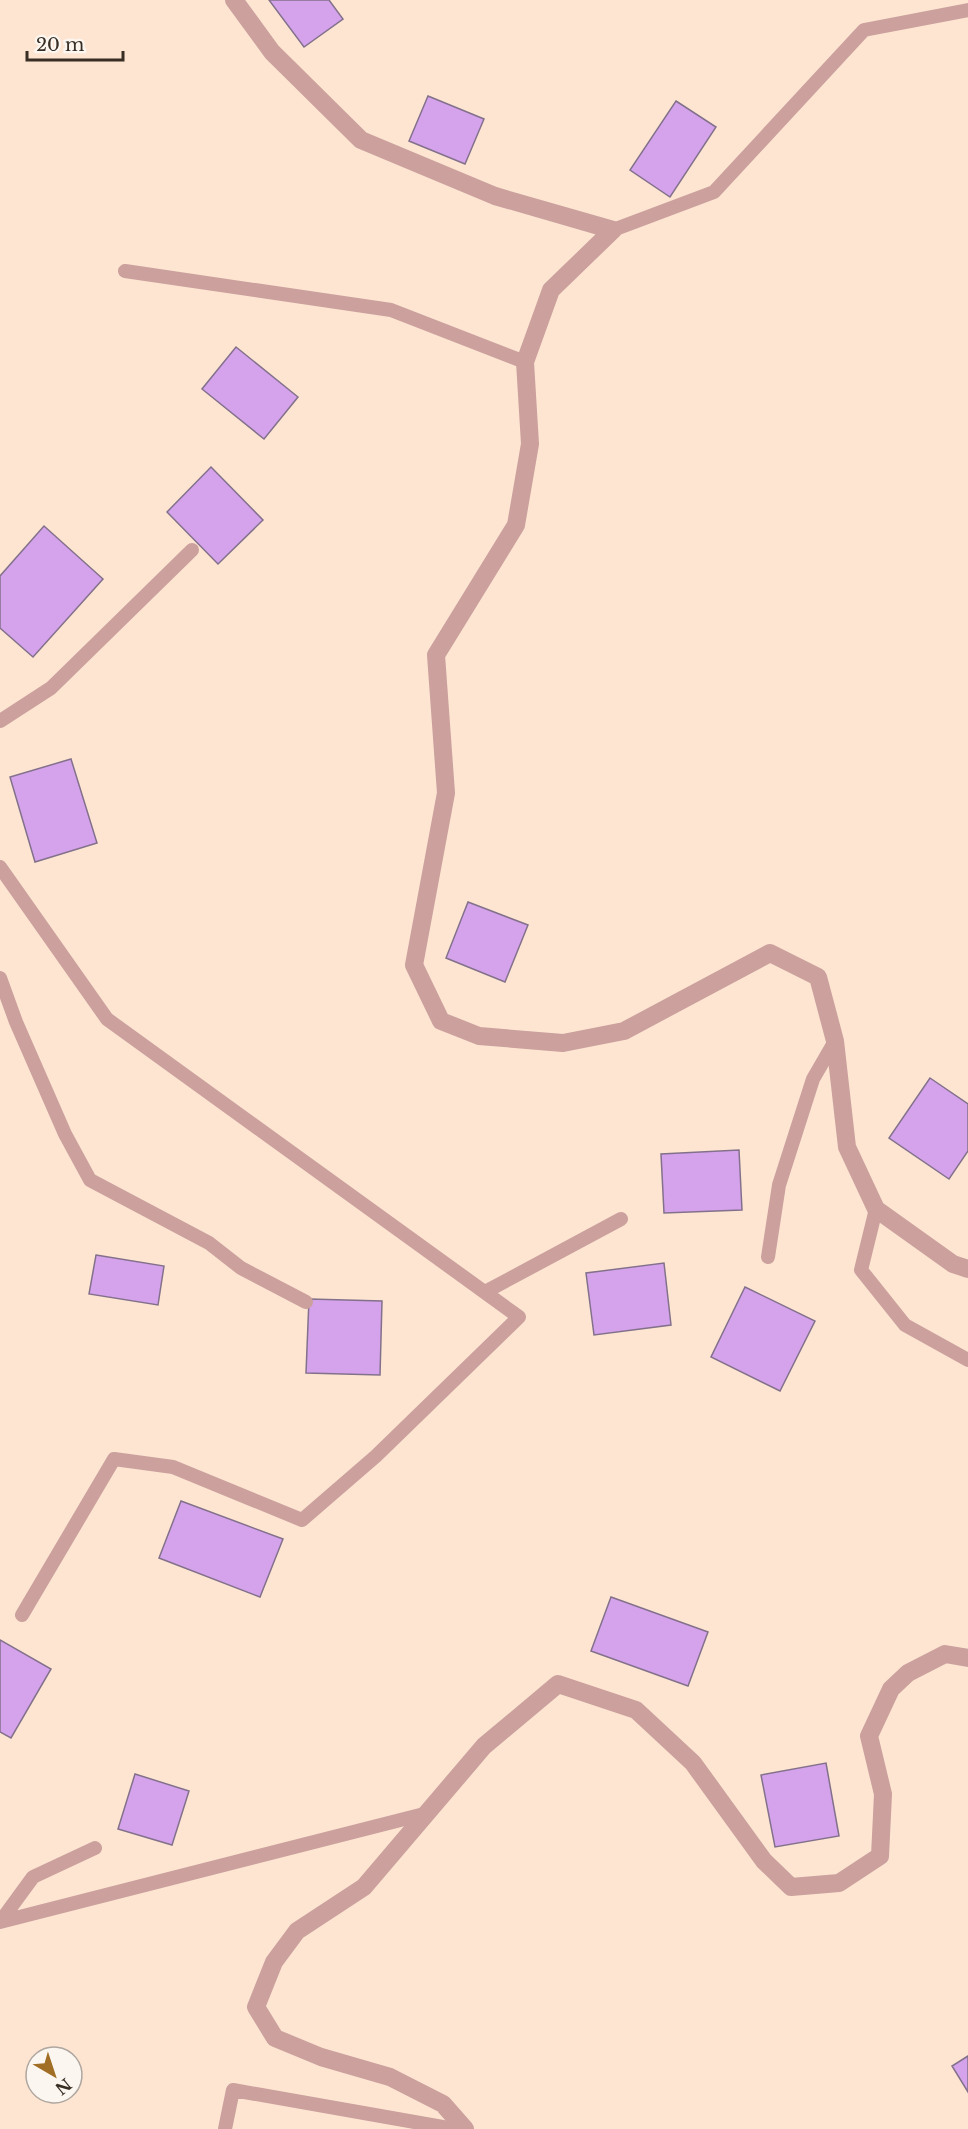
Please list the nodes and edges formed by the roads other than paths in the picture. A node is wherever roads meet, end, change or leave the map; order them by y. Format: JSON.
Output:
{"nodes":[{"id":1,"x":234,"y":0,"type":"edge"},
{"id":2,"x":968,"y":10,"type":"edge"},
{"id":3,"x":613,"y":230,"type":"junction"},
{"id":4,"x":125,"y":271,"type":"dead end"},
{"id":5,"x":525,"y":362,"type":"junction"},
{"id":6,"x":192,"y":549,"type":"dead end"},
{"id":7,"x":0,"y":721,"type":"edge"},
{"id":8,"x":0,"y":867,"type":"edge"},
{"id":9,"x":0,"y":978,"type":"edge"},
{"id":10,"x":835,"y":1041,"type":"junction"},
{"id":11,"x":876,"y":1209,"type":"junction"},
{"id":12,"x":621,"y":1220,"type":"dead end"},
{"id":13,"x":768,"y":1257,"type":"dead end"},
{"id":14,"x":968,"y":1269,"type":"edge"},
{"id":15,"x":485,"y":1292,"type":"junction"},
{"id":16,"x":306,"y":1302,"type":"dead end"},
{"id":17,"x":968,"y":1360,"type":"edge"},
{"id":18,"x":22,"y":1615,"type":"dead end"},
{"id":19,"x":968,"y":1658,"type":"edge"},
{"id":20,"x":428,"y":1813,"type":"junction"},
{"id":21,"x":95,"y":1848,"type":"dead end"},
{"id":22,"x":225,"y":2129,"type":"edge"},
{"id":23,"x":454,"y":2129,"type":"edge"},
{"id":24,"x":465,"y":2129,"type":"edge"}],
"edges":[{"from":1,"to":3,"type":"street"},
{"from":2,"to":3,"type":"lane"},
{"from":3,"to":5,"type":"street"},
{"from":4,"to":5,"type":"lane"},
{"from":5,"to":10,"type":"street"},
{"from":6,"to":7,"type":"lane"},
{"from":8,"to":15,"type":"lane"},
{"from":9,"to":16,"type":"lane"},
{"from":10,"to":11,"type":"street"},
{"from":10,"to":13,"type":"lane"},
{"from":11,"to":14,"type":"street"},
{"from":11,"to":17,"type":"lane"},
{"from":12,"to":15,"type":"lane"},
{"from":15,"to":18,"type":"lane"},
{"from":19,"to":20,"type":"street"},
{"from":20,"to":21,"type":"lane"},
{"from":20,"to":24,"type":"street"},
{"from":22,"to":23,"type":"lane"}]}
